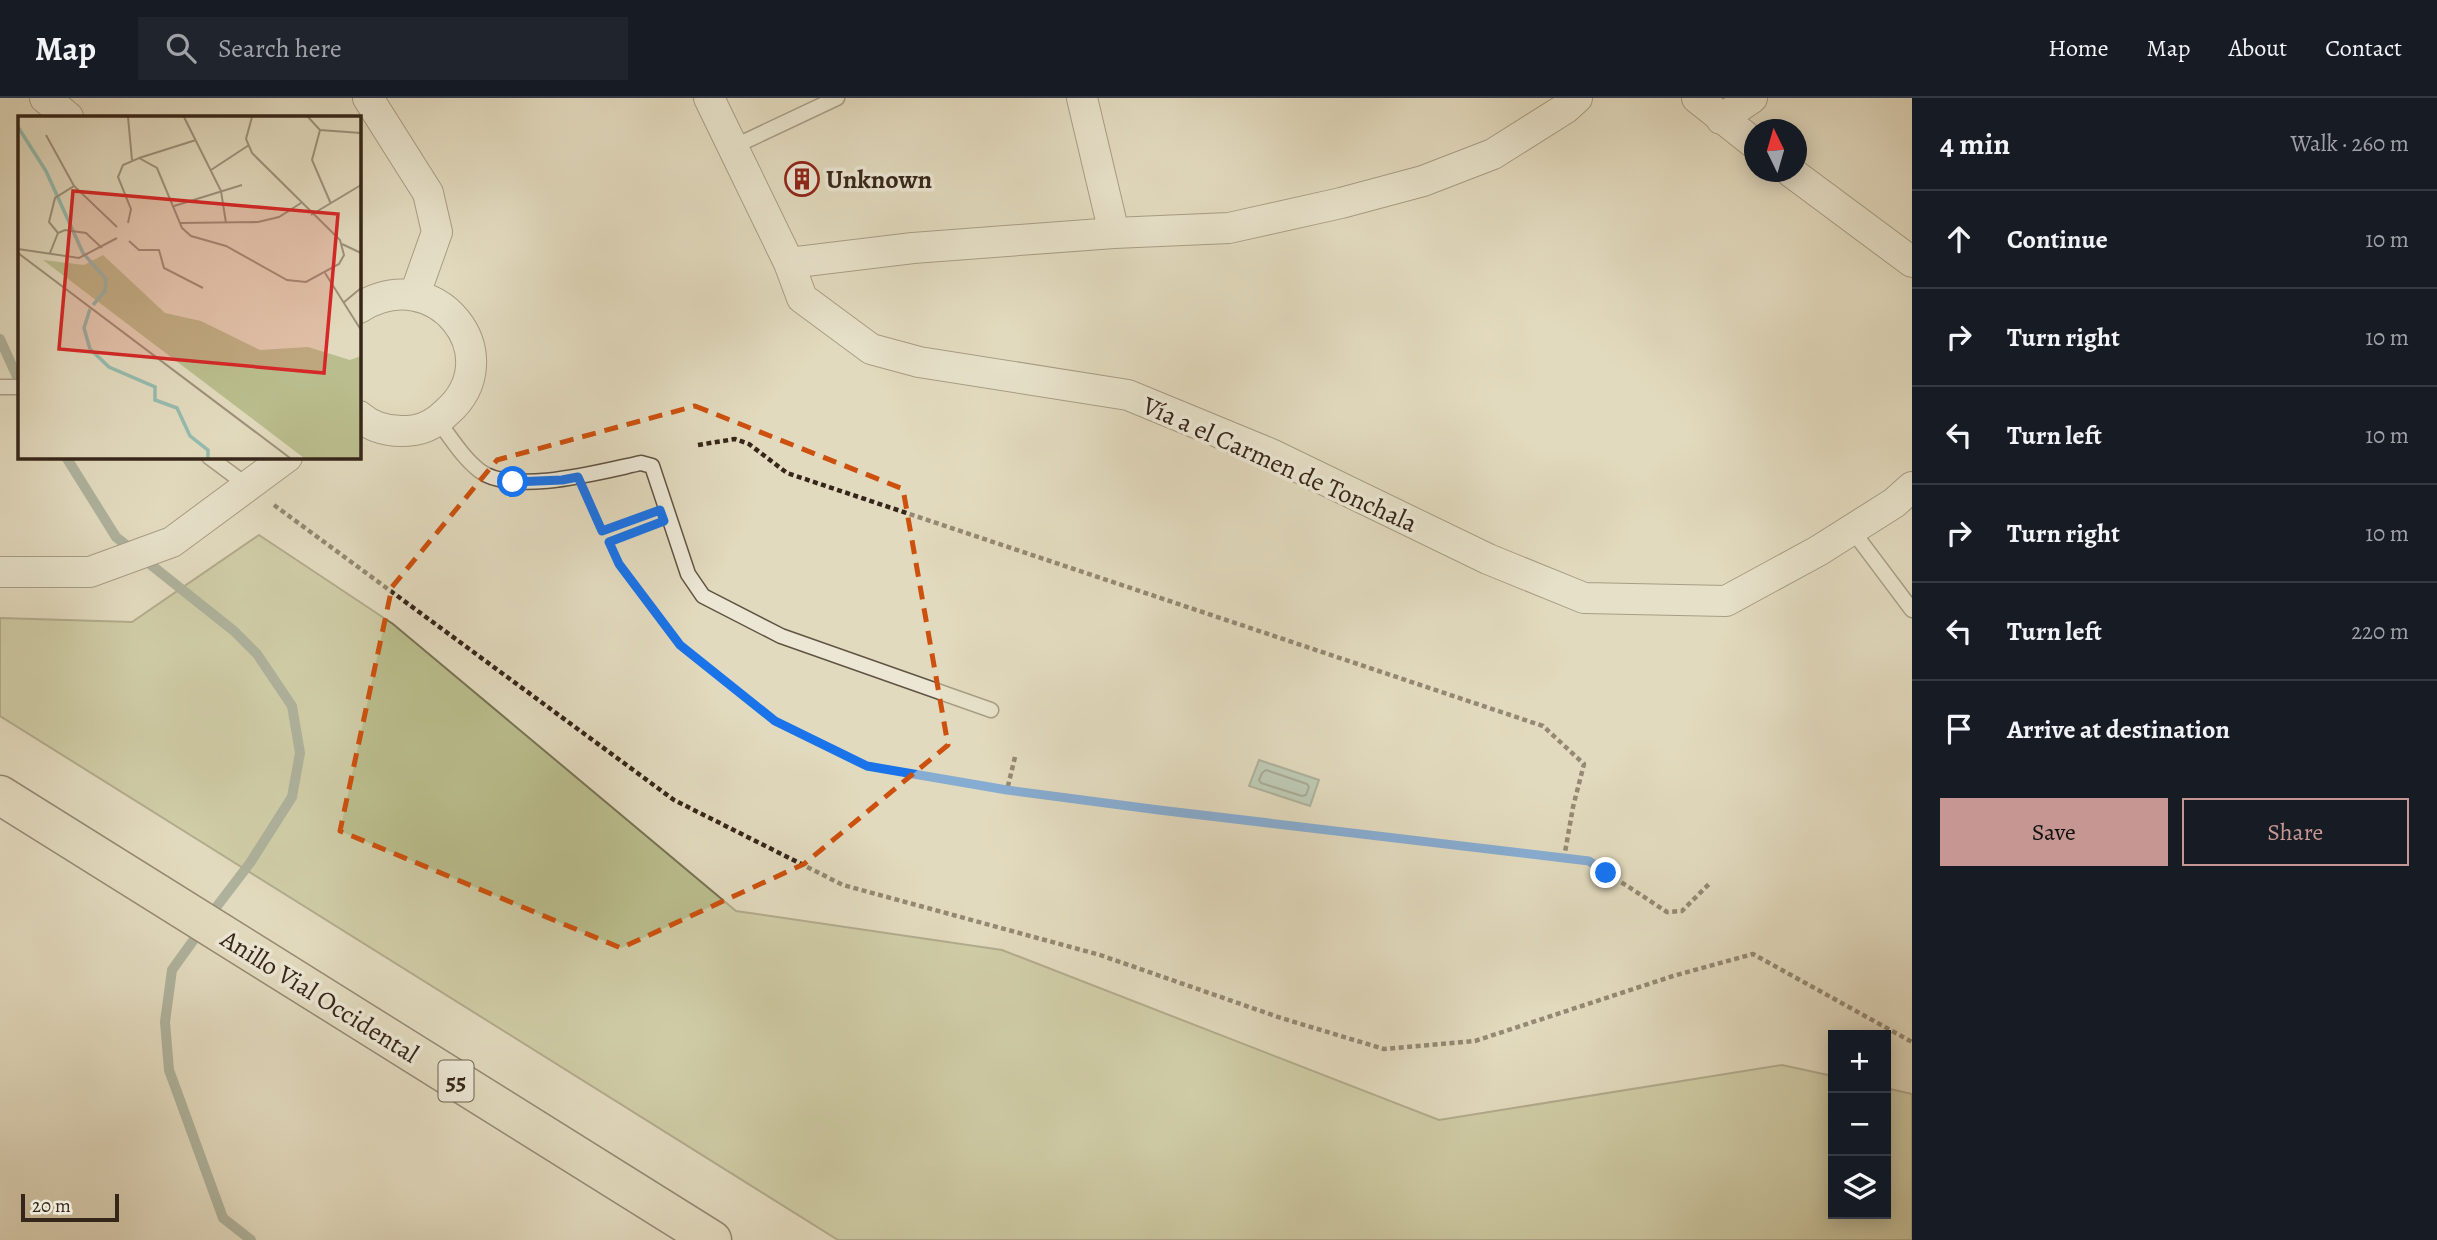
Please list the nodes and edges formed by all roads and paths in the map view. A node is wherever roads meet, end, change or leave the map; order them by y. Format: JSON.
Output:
{"nodes":[{"id":1,"x":46,"y":98,"type":"edge"},
{"id":2,"x":368,"y":98,"type":"edge"},
{"id":3,"x":709,"y":98,"type":"edge"},
{"id":4,"x":837,"y":98,"type":"edge"},
{"id":5,"x":1082,"y":98,"type":"edge"},
{"id":6,"x":1577,"y":98,"type":"edge"},
{"id":7,"x":1697,"y":98,"type":"edge"},
{"id":8,"x":1752,"y":98,"type":"edge"},
{"id":9,"x":67,"y":116,"type":"edge"},
{"id":10,"x":1721,"y":118,"type":"junction"},
{"id":11,"x":1744,"y":136,"type":"edge"},
{"id":12,"x":733,"y":146,"type":"junction"},
{"id":13,"x":1804,"y":182,"type":"edge"},
{"id":14,"x":1114,"y":233,"type":"junction"},
{"id":15,"x":1912,"y":262,"type":"edge"},
{"id":16,"x":789,"y":263,"type":"junction"},
{"id":17,"x":415,"y":295,"type":"junction"},
{"id":18,"x":360,"y":307,"type":"edge"},
{"id":19,"x":0,"y":387,"type":"edge"},
{"id":20,"x":18,"y":387,"type":"edge"},
{"id":21,"x":360,"y":417,"type":"edge"},
{"id":22,"x":438,"y":421,"type":"junction"},
{"id":23,"x":698,"y":445,"type":"dead end"},
{"id":24,"x":210,"y":458,"type":"edge"},
{"id":25,"x":287,"y":458,"type":"edge"},
{"id":26,"x":578,"y":477,"type":"junction"},
{"id":27,"x":248,"y":486,"type":"junction"},
{"id":28,"x":1912,"y":488,"type":"edge"},
{"id":29,"x":649,"y":514,"type":"dead end"},
{"id":30,"x":653,"y":525,"type":"dead end"},
{"id":31,"x":1852,"y":530,"type":"junction"},
{"id":32,"x":0,"y":572,"type":"edge"},
{"id":33,"x":1912,"y":610,"type":"edge"},
{"id":34,"x":991,"y":710,"type":"dead end"},
{"id":35,"x":1016,"y":757,"type":"dead end"},
{"id":36,"x":1007,"y":790,"type":"junction"},
{"id":37,"x":0,"y":795,"type":"edge"},
{"id":38,"x":1564,"y":858,"type":"junction"},
{"id":39,"x":1710,"y":883,"type":"dead end"},
{"id":40,"x":1912,"y":1042,"type":"edge"},
{"id":41,"x":712,"y":1240,"type":"edge"}],
"edges":[{"from":1,"to":9,"type":"street"},
{"from":2,"to":17,"type":"street"},
{"from":3,"to":12,"type":"street","name":"Vía a el Carmen de Tonchala"},
{"from":4,"to":12,"type":"lane"},
{"from":5,"to":14,"type":"street"},
{"from":6,"to":14,"type":"street"},
{"from":7,"to":10,"type":"street"},
{"from":8,"to":10,"type":"street"},
{"from":10,"to":11,"type":"street"},
{"from":12,"to":16,"type":"street","name":"Vía a el Carmen de Tonchala"},
{"from":13,"to":15,"type":"street"},
{"from":14,"to":16,"type":"street"},
{"from":16,"to":31,"type":"street","name":"Vía a el Carmen de Tonchala"},
{"from":17,"to":18,"type":"street"},
{"from":17,"to":22,"type":"street"},
{"from":19,"to":20,"type":"lane"},
{"from":21,"to":22,"type":"street"},
{"from":22,"to":26,"type":"lane"},
{"from":23,"to":38,"type":"path"},
{"from":24,"to":27,"type":"lane"},
{"from":25,"to":27,"type":"street"},
{"from":26,"to":29,"type":"path"},
{"from":26,"to":34,"type":"lane"},
{"from":27,"to":32,"type":"street"},
{"from":27,"to":40,"type":"path"},
{"from":28,"to":31,"type":"street","name":"Vía a el Carmen de Tonchala"},
{"from":30,"to":36,"type":"path"},
{"from":31,"to":33,"type":"lane"},
{"from":35,"to":36,"type":"path"},
{"from":36,"to":38,"type":"path"},
{"from":37,"to":41,"type":"highway","name":"Anillo Vial Occidental","number":"55"},
{"from":38,"to":39,"type":"path"}]}
